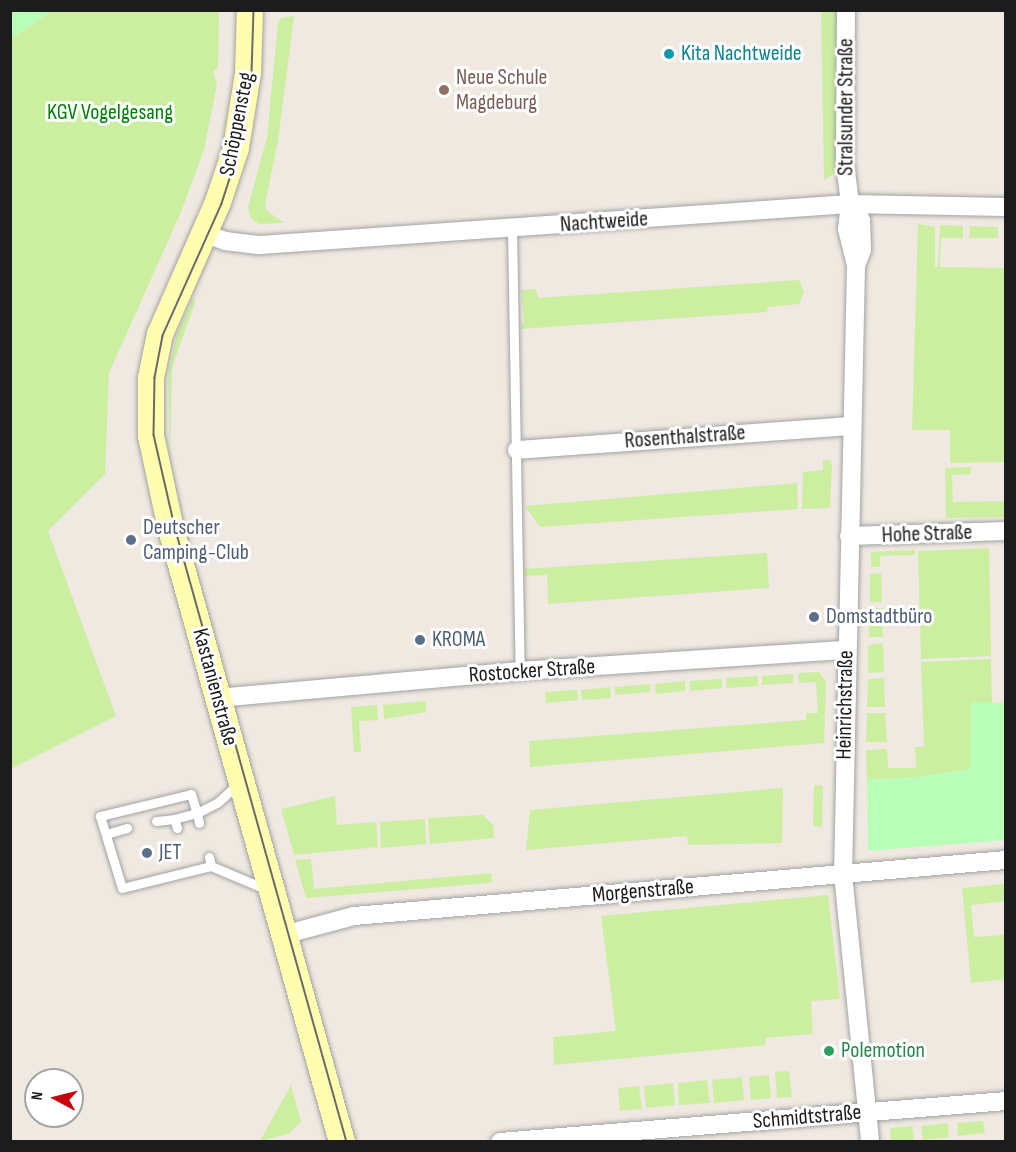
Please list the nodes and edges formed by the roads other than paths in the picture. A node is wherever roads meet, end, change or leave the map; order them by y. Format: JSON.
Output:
{"nodes":[{"id":1,"x":250,"y":10,"type":"edge"},
{"id":2,"x":846,"y":10,"type":"edge"},
{"id":3,"x":850,"y":204,"type":"junction"},
{"id":4,"x":1005,"y":207,"type":"edge"},
{"id":5,"x":512,"y":229,"type":"junction"},
{"id":6,"x":205,"y":234,"type":"junction"},
{"id":7,"x":852,"y":426,"type":"junction"},
{"id":8,"x":518,"y":450,"type":"junction"},
{"id":9,"x":1005,"y":531,"type":"edge"},
{"id":10,"x":849,"y":536,"type":"junction"},
{"id":11,"x":846,"y":650,"type":"junction"},
{"id":12,"x":520,"y":671,"type":"junction"},
{"id":13,"x":218,"y":698,"type":"junction"},
{"id":14,"x":240,"y":781,"type":"junction"},
{"id":15,"x":198,"y":818,"type":"junction"},
{"id":16,"x":156,"y":821,"type":"dead end"},
{"id":17,"x":128,"y":828,"type":"dead end"},
{"id":18,"x":106,"y":834,"type":"junction"},
{"id":19,"x":1005,"y":860,"type":"edge"},
{"id":20,"x":843,"y":874,"type":"junction"},
{"id":21,"x":270,"y":891,"type":"junction"},
{"id":22,"x":283,"y":935,"type":"junction"},
{"id":23,"x":1005,"y":1101,"type":"edge"},
{"id":24,"x":867,"y":1112,"type":"junction"},
{"id":25,"x":556,"y":1139,"type":"edge"},
{"id":26,"x":342,"y":1142,"type":"edge"},
{"id":27,"x":500,"y":1142,"type":"edge"},
{"id":28,"x":870,"y":1142,"type":"edge"}],
"edges":[{"from":1,"to":6,"type":"main road","name":"Schöppensteg"},
{"from":2,"to":3,"type":"street","name":"Stralsunder Straße"},
{"from":3,"to":4,"type":"street","name":"Nachtweide"},
{"from":3,"to":5,"type":"street","name":"Nachtweide"},
{"from":3,"to":7,"type":"street","name":"Heinrichstraße"},
{"from":5,"to":6,"type":"street","name":"Nachtweide"},
{"from":5,"to":8,"type":"lane"},
{"from":6,"to":13,"type":"main road","name":"Kastanienstraße"},
{"from":7,"to":8,"type":"street","name":"Rosenthalstraße"},
{"from":7,"to":10,"type":"street","name":"Heinrichstraße"},
{"from":8,"to":12,"type":"lane"},
{"from":9,"to":10,"type":"street","name":"Hohe Straße"},
{"from":10,"to":11,"type":"street","name":"Heinrichstraße"},
{"from":11,"to":12,"type":"street","name":"Rostocker Straße"},
{"from":11,"to":20,"type":"street","name":"Heinrichstraße"},
{"from":12,"to":13,"type":"street","name":"Rostocker Straße"},
{"from":13,"to":14,"type":"main road","name":"Kastanienstraße"},
{"from":14,"to":15,"type":"lane"},
{"from":14,"to":21,"type":"main road","name":"Kastanienstraße"},
{"from":15,"to":16,"type":"lane"},
{"from":15,"to":18,"type":"lane"},
{"from":17,"to":18,"type":"lane"},
{"from":18,"to":21,"type":"lane"},
{"from":19,"to":20,"type":"street","name":"Morgenstraße"},
{"from":20,"to":22,"type":"street","name":"Morgenstraße"},
{"from":20,"to":24,"type":"street","name":"Heinrichstraße"},
{"from":21,"to":22,"type":"main road","name":"Kastanienstraße"},
{"from":22,"to":26,"type":"main road","name":"Kastanienstraße"},
{"from":23,"to":24,"type":"street","name":"Schmidtstraße"},
{"from":24,"to":25,"type":"street","name":"Schmidtstraße"},
{"from":24,"to":28,"type":"street","name":"Heinrichstraße"},
{"from":25,"to":27,"type":"street","name":"Schmidtstraße"}]}
